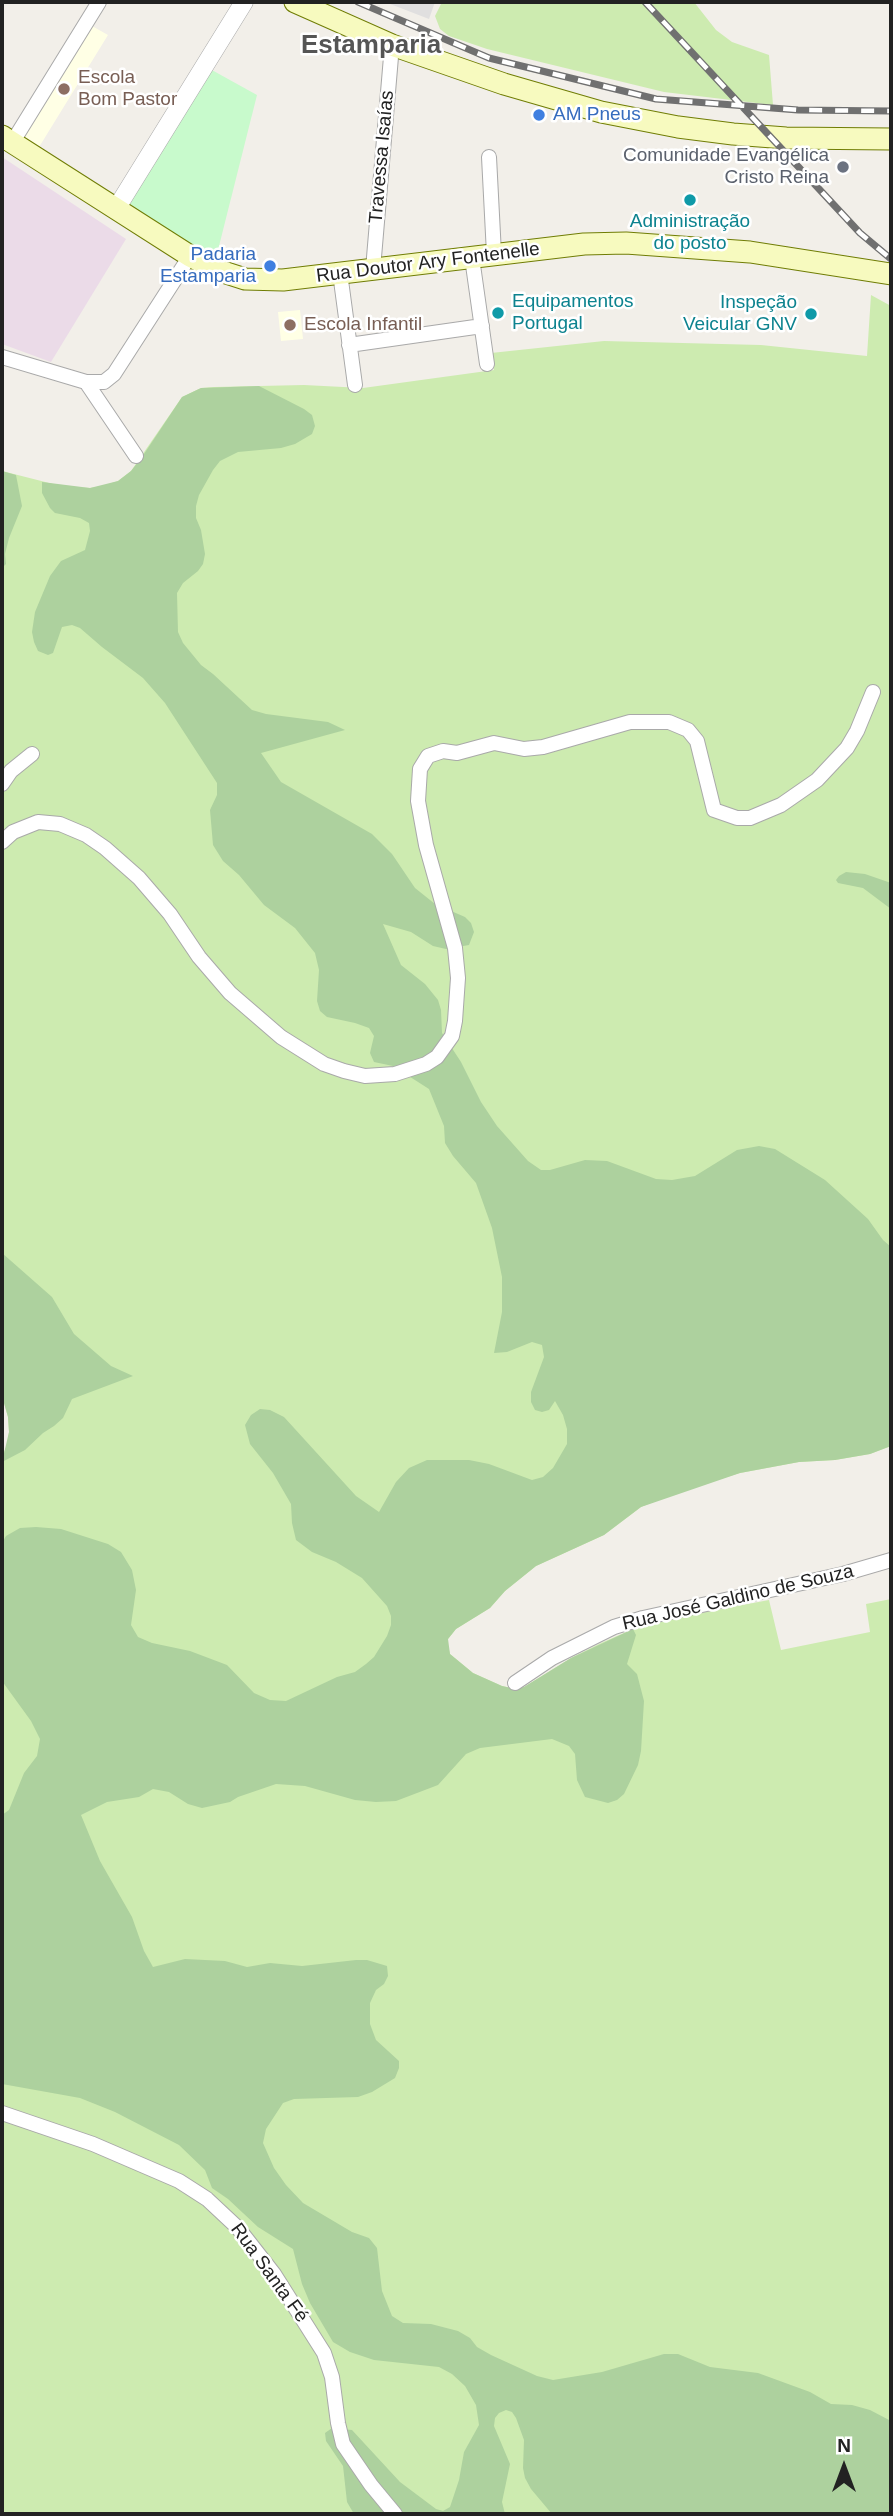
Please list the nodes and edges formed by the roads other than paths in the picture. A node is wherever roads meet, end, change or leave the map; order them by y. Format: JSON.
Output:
{"nodes":[{"id":1,"x":99,"y":2,"type":"edge"},
{"id":2,"x":244,"y":2,"type":"edge"},
{"id":3,"x":295,"y":2,"type":"edge"},
{"id":4,"x":392,"y":45,"type":"junction"},
{"id":5,"x":891,"y":139,"type":"edge"},
{"id":6,"x":7,"y":140,"type":"edge"},
{"id":7,"x":489,"y":157,"type":"dead end"},
{"id":8,"x":116,"y":209,"type":"junction"},
{"id":9,"x":494,"y":254,"type":"junction"},
{"id":10,"x":190,"y":256,"type":"junction"},
{"id":11,"x":472,"y":258,"type":"junction"},
{"id":12,"x":858,"y":268,"type":"junction"},
{"id":13,"x":373,"y":269,"type":"junction"},
{"id":14,"x":340,"y":273,"type":"junction"},
{"id":15,"x":891,"y":274,"type":"edge"},
{"id":16,"x":891,"y":287,"type":"edge"},
{"id":17,"x":482,"y":326,"type":"junction"},
{"id":18,"x":349,"y":345,"type":"junction"},
{"id":19,"x":2,"y":357,"type":"edge"},
{"id":20,"x":487,"y":364,"type":"dead end"},
{"id":21,"x":86,"y":382,"type":"junction"},
{"id":22,"x":355,"y":385,"type":"dead end"},
{"id":23,"x":136,"y":456,"type":"dead end"},
{"id":24,"x":873,"y":692,"type":"dead end"},
{"id":25,"x":32,"y":754,"type":"dead end"},
{"id":26,"x":2,"y":784,"type":"edge"},
{"id":27,"x":2,"y":842,"type":"edge"},
{"id":28,"x":891,"y":1560,"type":"edge"},
{"id":29,"x":515,"y":1683,"type":"dead end"},
{"id":30,"x":2,"y":2113,"type":"edge"},
{"id":31,"x":396,"y":2514,"type":"edge"}],
"edges":[{"from":1,"to":6,"type":"street"},
{"from":2,"to":8,"type":"street"},
{"from":3,"to":4,"type":"main road"},
{"from":4,"to":5,"type":"main road"},
{"from":4,"to":13,"type":"street","name":"Travessa Isaías"},
{"from":6,"to":8,"type":"main road","name":"Rua Doutor Ary Fontenelle"},
{"from":7,"to":9,"type":"street"},
{"from":8,"to":10,"type":"main road","name":"Rua Doutor Ary Fontenelle"},
{"from":9,"to":11,"type":"main road","name":"Rua Doutor Ary Fontenelle"},
{"from":9,"to":12,"type":"main road","name":"Rua Doutor Ary Fontenelle"},
{"from":10,"to":14,"type":"main road","name":"Rua Doutor Ary Fontenelle"},
{"from":10,"to":21,"type":"street"},
{"from":11,"to":13,"type":"main road","name":"Rua Doutor Ary Fontenelle"},
{"from":11,"to":17,"type":"street"},
{"from":12,"to":15,"type":"main road","name":"Rua Doutor Ary Fontenelle"},
{"from":12,"to":16,"type":"street"},
{"from":13,"to":14,"type":"main road","name":"Rua Doutor Ary Fontenelle"},
{"from":14,"to":18,"type":"street"},
{"from":17,"to":18,"type":"street"},
{"from":17,"to":20,"type":"street"},
{"from":18,"to":22,"type":"street"},
{"from":19,"to":21,"type":"street"},
{"from":21,"to":23,"type":"street"},
{"from":24,"to":27,"type":"street"},
{"from":25,"to":26,"type":"street"},
{"from":28,"to":29,"type":"street","name":"Rua José Galdino de Souza"},
{"from":30,"to":31,"type":"street","name":"Rua Santa Fé"}]}
